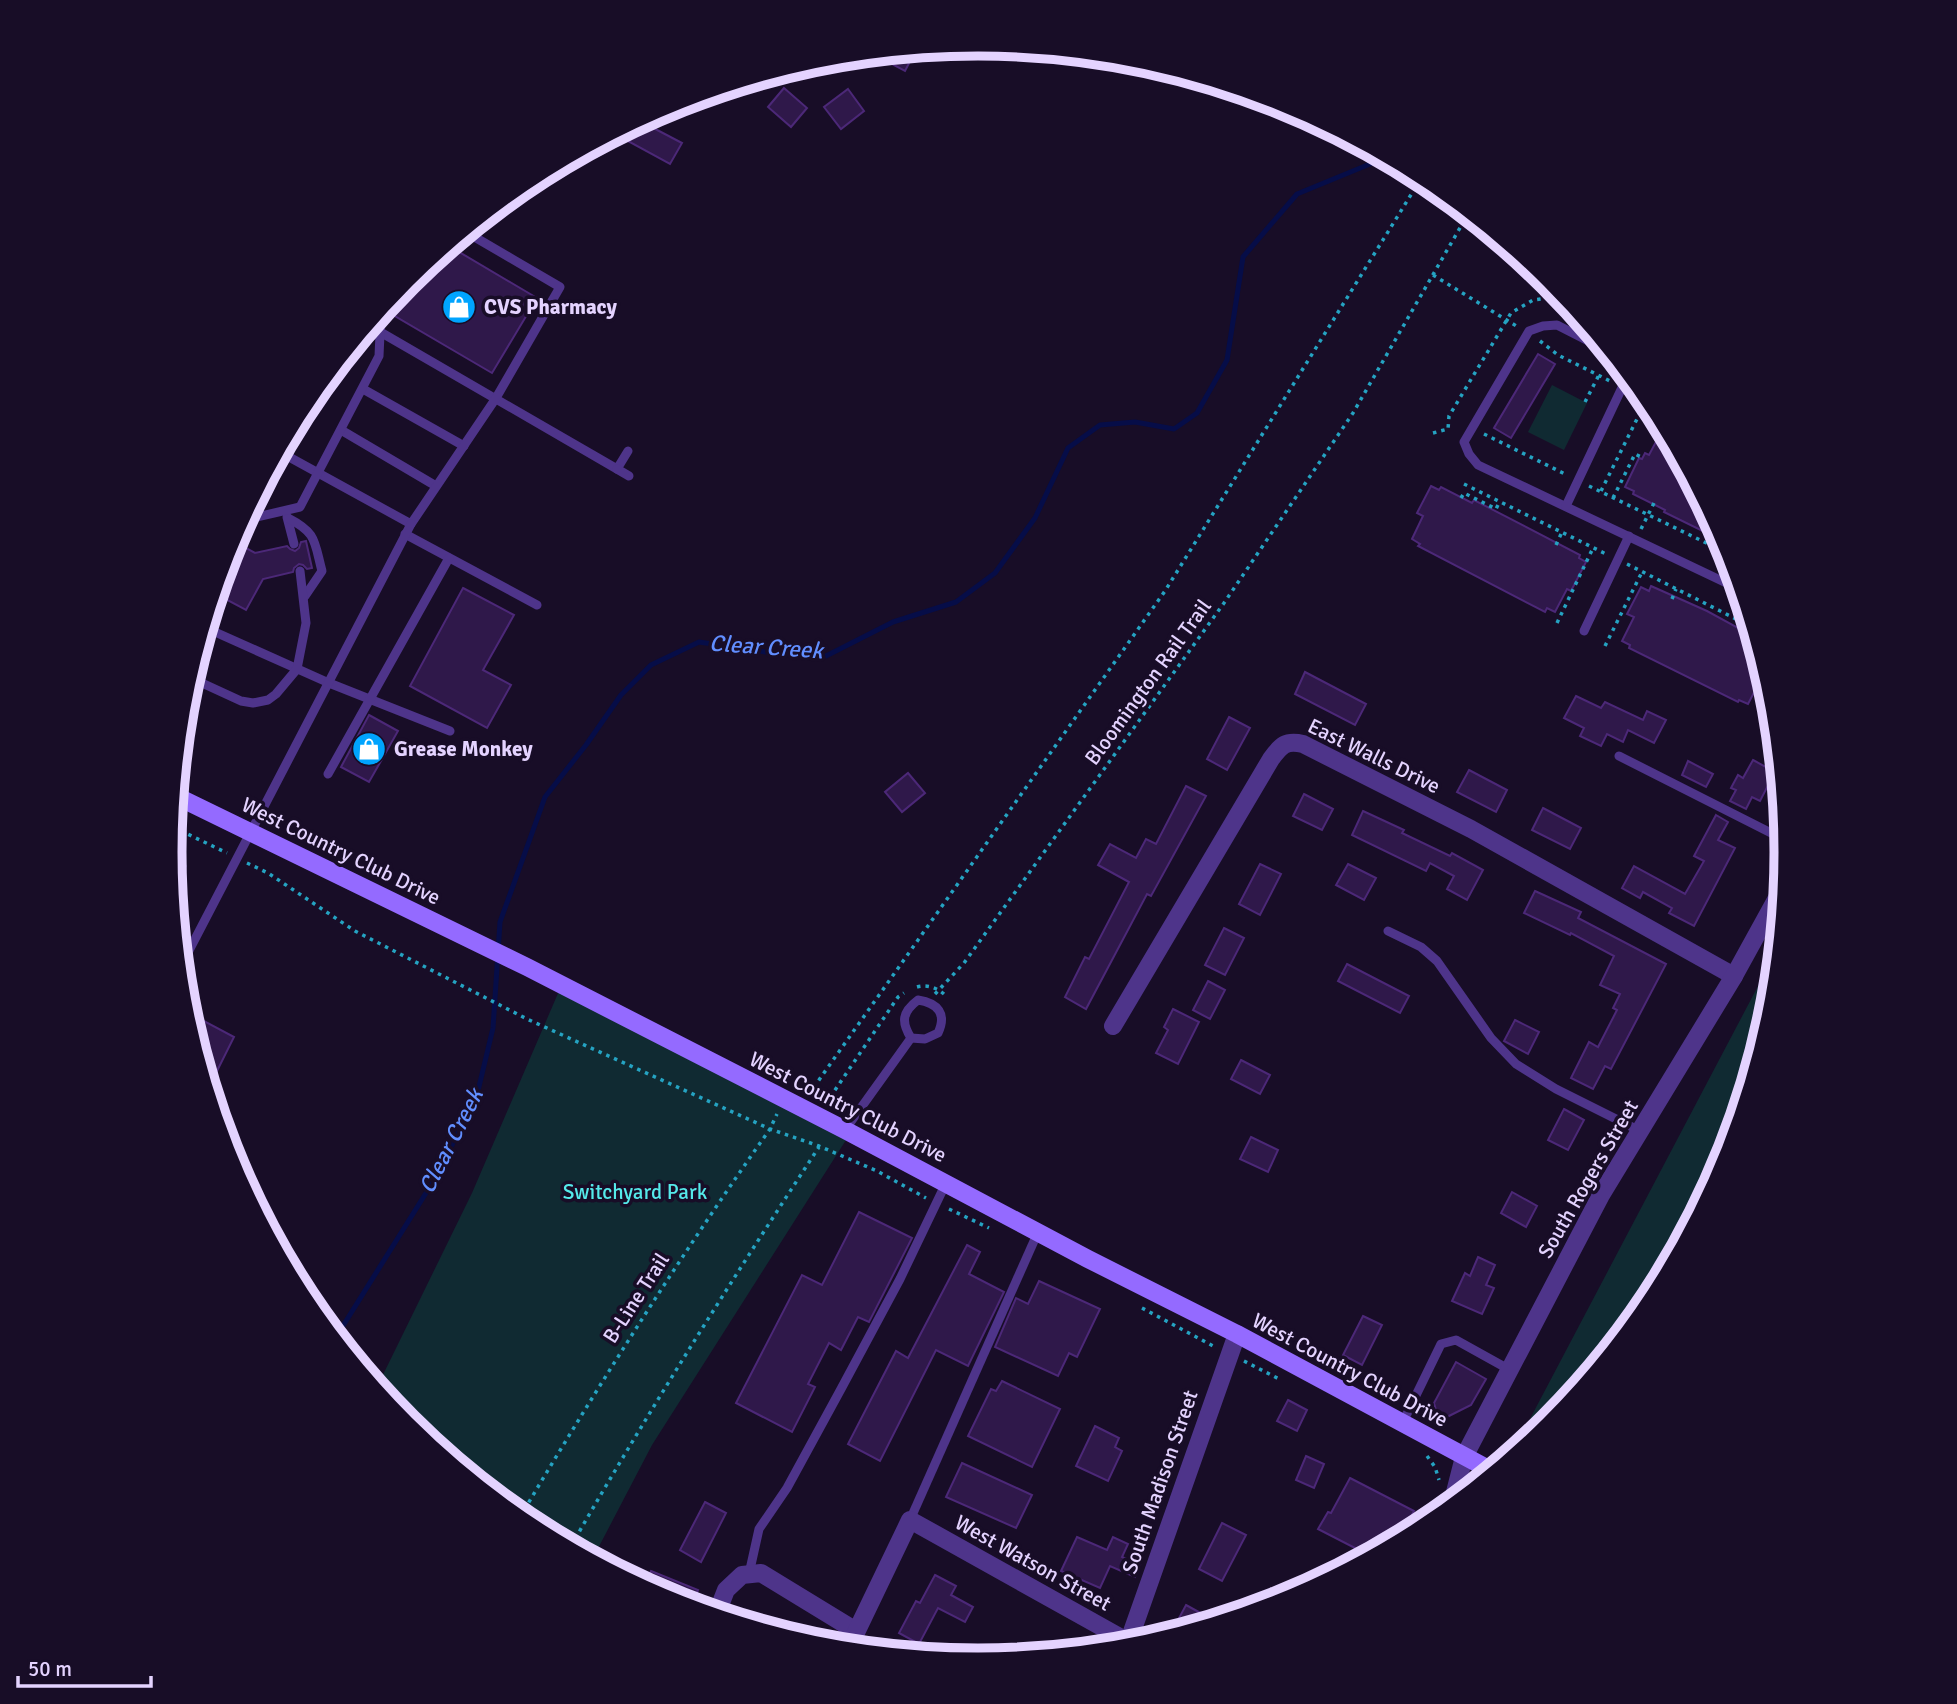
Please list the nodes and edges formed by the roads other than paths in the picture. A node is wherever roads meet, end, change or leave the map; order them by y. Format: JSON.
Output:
{"nodes":[{"id":1,"x":474,"y":237,"type":"edge"},
{"id":2,"x":382,"y":325,"type":"edge"},
{"id":3,"x":382,"y":333,"type":"junction"},
{"id":4,"x":1589,"y":341,"type":"edge"},
{"id":5,"x":1623,"y":386,"type":"edge"},
{"id":6,"x":363,"y":389,"type":"junction"},
{"id":7,"x":496,"y":398,"type":"junction"},
{"id":8,"x":341,"y":430,"type":"junction"},
{"id":9,"x":464,"y":446,"type":"junction"},
{"id":10,"x":628,"y":450,"type":"dead end"},
{"id":11,"x":288,"y":456,"type":"edge"},
{"id":12,"x":617,"y":469,"type":"junction"},
{"id":13,"x":317,"y":472,"type":"junction"},
{"id":14,"x":629,"y":477,"type":"dead end"},
{"id":15,"x":436,"y":486,"type":"junction"},
{"id":16,"x":1566,"y":506,"type":"junction"},
{"id":17,"x":287,"y":515,"type":"junction"},
{"id":18,"x":256,"y":519,"type":"edge"},
{"id":19,"x":411,"y":524,"type":"junction"},
{"id":20,"x":405,"y":534,"type":"junction"},
{"id":21,"x":1629,"y":536,"type":"junction"},
{"id":22,"x":294,"y":544,"type":"dead end"},
{"id":23,"x":449,"y":558,"type":"junction"},
{"id":24,"x":300,"y":570,"type":"dead end"},
{"id":25,"x":1727,"y":583,"type":"edge"},
{"id":26,"x":305,"y":596,"type":"junction"},
{"id":27,"x":537,"y":605,"type":"dead end"},
{"id":28,"x":1584,"y":631,"type":"dead end"},
{"id":29,"x":214,"y":632,"type":"edge"},
{"id":30,"x":297,"y":669,"type":"junction"},
{"id":31,"x":201,"y":683,"type":"edge"},
{"id":32,"x":329,"y":683,"type":"junction"},
{"id":33,"x":370,"y":699,"type":"junction"},
{"id":34,"x":450,"y":731,"type":"dead end"},
{"id":35,"x":1619,"y":756,"type":"dead end"},
{"id":36,"x":328,"y":774,"type":"dead end"},
{"id":37,"x":184,"y":800,"type":"edge"},
{"id":38,"x":251,"y":832,"type":"junction"},
{"id":39,"x":1774,"y":834,"type":"edge"},
{"id":40,"x":1773,"y":905,"type":"edge"},
{"id":41,"x":1388,"y":931,"type":"dead end"},
{"id":42,"x":188,"y":950,"type":"edge"},
{"id":43,"x":1734,"y":976,"type":"junction"},
{"id":44,"x":1114,"y":1026,"type":"dead end"},
{"id":45,"x":911,"y":1038,"type":"junction"},
{"id":46,"x":845,"y":1130,"type":"junction"},
{"id":47,"x":1640,"y":1131,"type":"junction"},
{"id":48,"x":946,"y":1182,"type":"junction"},
{"id":49,"x":1038,"y":1232,"type":"junction"},
{"id":50,"x":1237,"y":1334,"type":"junction"},
{"id":51,"x":1510,"y":1370,"type":"junction"},
{"id":52,"x":1402,"y":1424,"type":"junction"},
{"id":53,"x":1464,"y":1457,"type":"junction"},
{"id":54,"x":1483,"y":1467,"type":"edge"},
{"id":55,"x":1456,"y":1489,"type":"edge"},
{"id":56,"x":909,"y":1520,"type":"junction"},
{"id":57,"x":749,"y":1574,"type":"junction"},
{"id":58,"x":720,"y":1605,"type":"edge"},
{"id":59,"x":1134,"y":1633,"type":"edge"},
{"id":60,"x":1115,"y":1636,"type":"edge"},
{"id":61,"x":849,"y":1637,"type":"edge"},
{"id":62,"x":853,"y":1638,"type":"edge"}],
"edges":[{"from":1,"to":7,"type":"lane"},
{"from":2,"to":3,"type":"lane"},
{"from":3,"to":6,"type":"lane"},
{"from":3,"to":7,"type":"lane"},
{"from":4,"to":16,"type":"lane"},
{"from":5,"to":16,"type":"lane"},
{"from":6,"to":8,"type":"lane"},
{"from":6,"to":9,"type":"lane"},
{"from":7,"to":9,"type":"lane"},
{"from":7,"to":12,"type":"lane"},
{"from":8,"to":13,"type":"lane"},
{"from":8,"to":15,"type":"lane"},
{"from":9,"to":15,"type":"lane"},
{"from":10,"to":12,"type":"lane"},
{"from":11,"to":13,"type":"lane"},
{"from":12,"to":14,"type":"lane"},
{"from":13,"to":17,"type":"lane"},
{"from":13,"to":19,"type":"lane"},
{"from":15,"to":19,"type":"lane"},
{"from":16,"to":21,"type":"lane"},
{"from":17,"to":18,"type":"lane"},
{"from":17,"to":22,"type":"lane"},
{"from":17,"to":26,"type":"lane"},
{"from":19,"to":20,"type":"lane"},
{"from":20,"to":23,"type":"lane"},
{"from":20,"to":32,"type":"lane"},
{"from":21,"to":25,"type":"lane"},
{"from":21,"to":28,"type":"lane"},
{"from":23,"to":27,"type":"lane"},
{"from":23,"to":33,"type":"lane"},
{"from":24,"to":26,"type":"lane"},
{"from":26,"to":30,"type":"lane"},
{"from":29,"to":30,"type":"lane"},
{"from":30,"to":31,"type":"lane"},
{"from":30,"to":32,"type":"lane"},
{"from":32,"to":33,"type":"lane"},
{"from":32,"to":38,"type":"lane"},
{"from":33,"to":34,"type":"lane"},
{"from":33,"to":36,"type":"lane"},
{"from":35,"to":39,"type":"lane"},
{"from":37,"to":38,"type":"main road","name":"West Country Club Drive"},
{"from":38,"to":42,"type":"lane"},
{"from":38,"to":46,"type":"main road","name":"West Country Club Drive"},
{"from":40,"to":43,"type":"street","name":"South Rogers Street"},
{"from":41,"to":47,"type":"lane"},
{"from":43,"to":44,"type":"street","name":"East Walls Drive"},
{"from":43,"to":47,"type":"street","name":"South Rogers Street"},
{"from":45,"to":45,"type":"lane"},
{"from":45,"to":46,"type":"lane"},
{"from":46,"to":48,"type":"main road","name":"West Country Club Drive"},
{"from":47,"to":51,"type":"street","name":"South Rogers Street"},
{"from":48,"to":49,"type":"main road","name":"West Country Club Drive"},
{"from":48,"to":57,"type":"lane"},
{"from":49,"to":50,"type":"main road","name":"West Country Club Drive"},
{"from":49,"to":56,"type":"lane"},
{"from":50,"to":52,"type":"main road","name":"West Country Club Drive"},
{"from":50,"to":59,"type":"street","name":"South Madison Street"},
{"from":51,"to":52,"type":"lane"},
{"from":51,"to":53,"type":"street","name":"South Rogers Street"},
{"from":52,"to":53,"type":"main road","name":"West Country Club Drive"},
{"from":53,"to":54,"type":"main road","name":"West Country Club Drive"},
{"from":53,"to":55,"type":"street","name":"South Rogers Street"},
{"from":56,"to":60,"type":"street","name":"West Watson Street"},
{"from":56,"to":62,"type":"street"},
{"from":57,"to":58,"type":"street"},
{"from":57,"to":61,"type":"street"}]}
